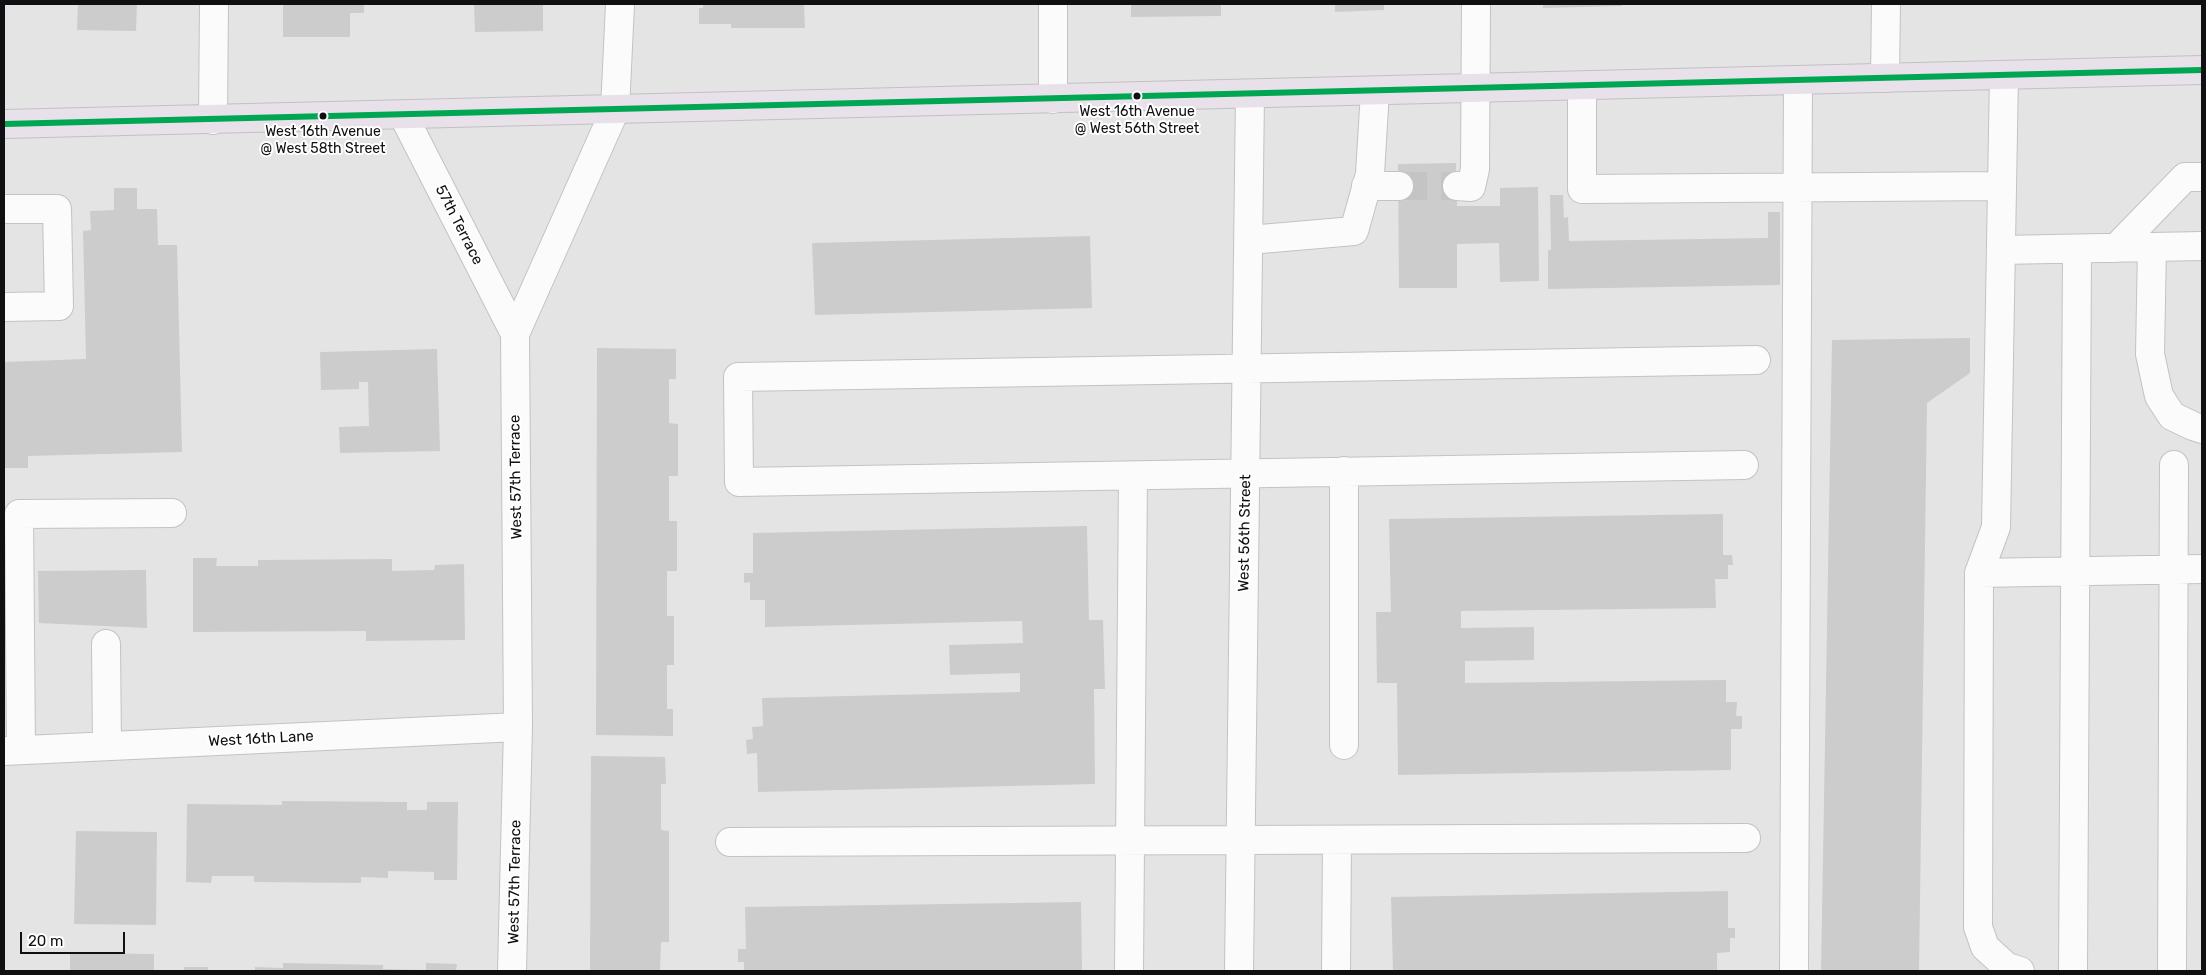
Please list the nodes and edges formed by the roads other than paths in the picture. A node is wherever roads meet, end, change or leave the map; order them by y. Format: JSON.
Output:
{"nodes":[{"id":1,"x":214,"y":4,"type":"edge"},
{"id":2,"x":620,"y":4,"type":"edge"},
{"id":3,"x":1053,"y":4,"type":"edge"},
{"id":4,"x":1476,"y":4,"type":"edge"},
{"id":5,"x":1886,"y":4,"type":"edge"},
{"id":6,"x":2202,"y":70,"type":"edge"},
{"id":7,"x":2004,"y":75,"type":"junction"},
{"id":8,"x":1885,"y":78,"type":"junction"},
{"id":9,"x":1798,"y":81,"type":"junction"},
{"id":10,"x":1582,"y":86,"type":"junction"},
{"id":11,"x":1475,"y":89,"type":"junction"},
{"id":12,"x":1375,"y":91,"type":"junction"},
{"id":13,"x":1250,"y":94,"type":"junction"},
{"id":14,"x":1053,"y":99,"type":"junction"},
{"id":15,"x":615,"y":110,"type":"junction"},
{"id":16,"x":403,"y":115,"type":"junction"},
{"id":17,"x":213,"y":120,"type":"junction"},
{"id":18,"x":4,"y":124,"type":"edge"},
{"id":19,"x":2202,"y":176,"type":"edge"},
{"id":20,"x":1366,"y":186,"type":"junction"},
{"id":21,"x":1399,"y":186,"type":"tunnel mouth"},
{"id":22,"x":1457,"y":186,"type":"tunnel mouth"},
{"id":23,"x":2002,"y":186,"type":"junction"},
{"id":24,"x":1798,"y":187,"type":"junction"},
{"id":25,"x":4,"y":210,"type":"edge"},
{"id":26,"x":1249,"y":240,"type":"junction"},
{"id":27,"x":2202,"y":246,"type":"edge"},
{"id":28,"x":2152,"y":247,"type":"junction"},
{"id":29,"x":2116,"y":248,"type":"junction"},
{"id":30,"x":2077,"y":249,"type":"junction"},
{"id":31,"x":2001,"y":250,"type":"junction"},
{"id":32,"x":4,"y":306,"type":"edge"},
{"id":33,"x":514,"y":334,"type":"junction"},
{"id":34,"x":1756,"y":360,"type":"dead end"},
{"id":35,"x":1247,"y":368,"type":"junction"},
{"id":36,"x":2202,"y":428,"type":"edge"},
{"id":37,"x":1744,"y":465,"type":"dead end"},
{"id":38,"x":2174,"y":466,"type":"dead end"},
{"id":39,"x":1344,"y":471,"type":"junction"},
{"id":40,"x":1246,"y":473,"type":"junction"},
{"id":41,"x":1133,"y":476,"type":"junction"},
{"id":42,"x":172,"y":513,"type":"dead end"},
{"id":43,"x":11,"y":514,"type":"edge"},
{"id":44,"x":2202,"y":568,"type":"edge"},
{"id":45,"x":2174,"y":569,"type":"junction"},
{"id":46,"x":2076,"y":571,"type":"junction"},
{"id":47,"x":1979,"y":573,"type":"junction"},
{"id":48,"x":106,"y":644,"type":"dead end"},
{"id":49,"x":518,"y":727,"type":"junction"},
{"id":50,"x":1344,"y":745,"type":"dead end"},
{"id":51,"x":107,"y":746,"type":"junction"},
{"id":52,"x":12,"y":750,"type":"edge"},
{"id":53,"x":1746,"y":838,"type":"dead end"},
{"id":54,"x":1130,"y":841,"type":"junction"},
{"id":55,"x":1241,"y":841,"type":"junction"},
{"id":56,"x":1337,"y":841,"type":"junction"},
{"id":57,"x":730,"y":842,"type":"dead end"},
{"id":58,"x":512,"y":971,"type":"edge"},
{"id":59,"x":1130,"y":971,"type":"edge"},
{"id":60,"x":1240,"y":971,"type":"edge"},
{"id":61,"x":1336,"y":971,"type":"edge"},
{"id":62,"x":1794,"y":971,"type":"edge"},
{"id":63,"x":2020,"y":971,"type":"edge"},
{"id":64,"x":2073,"y":971,"type":"edge"},
{"id":65,"x":2172,"y":971,"type":"edge"}],
"edges":[{"from":1,"to":17,"type":"street"},
{"from":2,"to":15,"type":"street","name":"West 57th Terrace"},
{"from":3,"to":14,"type":"street"},
{"from":4,"to":11,"type":"street"},
{"from":5,"to":8,"type":"street"},
{"from":6,"to":7,"type":"main road"},
{"from":7,"to":8,"type":"main road"},
{"from":7,"to":23,"type":"street"},
{"from":8,"to":9,"type":"main road"},
{"from":9,"to":10,"type":"main road"},
{"from":9,"to":24,"type":"street"},
{"from":10,"to":11,"type":"main road"},
{"from":10,"to":24,"type":"street"},
{"from":11,"to":12,"type":"main road"},
{"from":11,"to":22,"type":"street"},
{"from":12,"to":13,"type":"main road"},
{"from":12,"to":20,"type":"street"},
{"from":13,"to":14,"type":"main road"},
{"from":13,"to":26,"type":"street","name":"West 56th Street"},
{"from":14,"to":15,"type":"main road"},
{"from":15,"to":16,"type":"main road"},
{"from":15,"to":33,"type":"street","name":"West 57th Terrace"},
{"from":16,"to":17,"type":"main road"},
{"from":16,"to":33,"type":"street","name":"57th Terrace"},
{"from":17,"to":18,"type":"main road"},
{"from":19,"to":29,"type":"street"},
{"from":20,"to":21,"type":"street"},
{"from":20,"to":26,"type":"street"},
{"from":23,"to":24,"type":"street"},
{"from":23,"to":31,"type":"street"},
{"from":24,"to":62,"type":"street"},
{"from":25,"to":32,"type":"street"},
{"from":26,"to":35,"type":"street","name":"West 56th Street"},
{"from":27,"to":28,"type":"street"},
{"from":28,"to":29,"type":"street"},
{"from":28,"to":36,"type":"street"},
{"from":29,"to":30,"type":"street"},
{"from":30,"to":31,"type":"street"},
{"from":30,"to":46,"type":"street"},
{"from":31,"to":47,"type":"street"},
{"from":33,"to":49,"type":"street","name":"West 57th Terrace"},
{"from":34,"to":35,"type":"street"},
{"from":35,"to":40,"type":"street","name":"West 56th Street"},
{"from":35,"to":41,"type":"street"},
{"from":37,"to":39,"type":"street"},
{"from":38,"to":45,"type":"street"},
{"from":39,"to":40,"type":"street"},
{"from":39,"to":50,"type":"street"},
{"from":40,"to":41,"type":"street"},
{"from":40,"to":55,"type":"street","name":"West 56th Street"},
{"from":41,"to":54,"type":"street"},
{"from":42,"to":43,"type":"street"},
{"from":43,"to":52,"type":"street"},
{"from":44,"to":45,"type":"street"},
{"from":45,"to":46,"type":"street"},
{"from":45,"to":65,"type":"street"},
{"from":46,"to":47,"type":"street"},
{"from":46,"to":64,"type":"street"},
{"from":47,"to":63,"type":"street"},
{"from":48,"to":51,"type":"street"},
{"from":49,"to":51,"type":"street","name":"West 16th Lane"},
{"from":49,"to":58,"type":"street","name":"West 57th Terrace"},
{"from":51,"to":52,"type":"street","name":"West 16th Lane"},
{"from":53,"to":56,"type":"street"},
{"from":54,"to":55,"type":"street"},
{"from":54,"to":57,"type":"street"},
{"from":54,"to":59,"type":"street"},
{"from":55,"to":56,"type":"street"},
{"from":55,"to":60,"type":"street","name":"West 56th Street"},
{"from":56,"to":61,"type":"street"}]}
